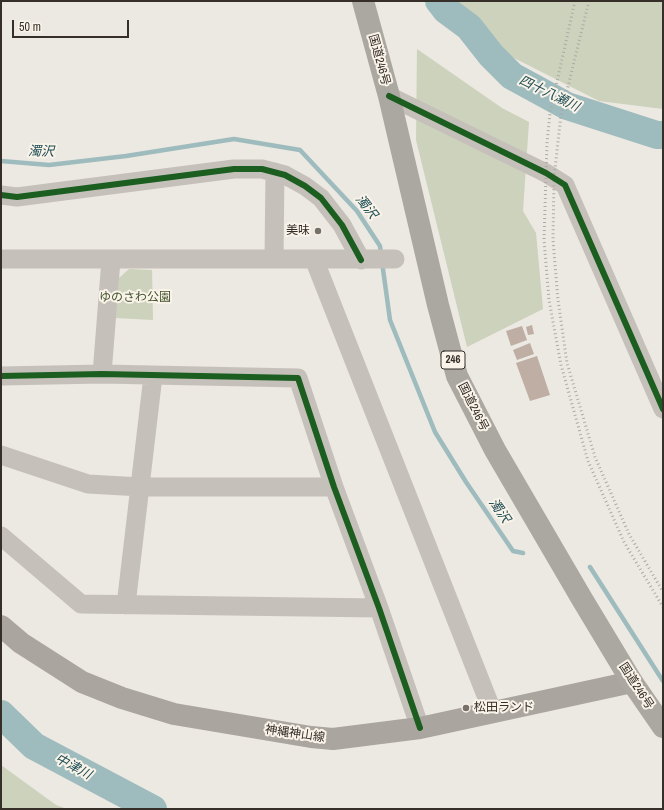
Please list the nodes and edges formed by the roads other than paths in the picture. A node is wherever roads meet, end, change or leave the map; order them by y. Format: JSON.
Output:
{"nodes":[{"id":1,"x":363,"y":1,"type":"edge"},
{"id":2,"x":389,"y":96,"type":"junction"},
{"id":3,"x":275,"y":172,"type":"junction"},
{"id":4,"x":1,"y":195,"type":"edge"},
{"id":5,"x":1,"y":258,"type":"edge"},
{"id":6,"x":274,"y":259,"type":"junction"},
{"id":7,"x":314,"y":259,"type":"junction"},
{"id":8,"x":395,"y":259,"type":"dead end"},
{"id":9,"x":111,"y":260,"type":"junction"},
{"id":10,"x":368,"y":260,"type":"junction"},
{"id":11,"x":102,"y":374,"type":"junction"},
{"id":12,"x":1,"y":376,"type":"edge"},
{"id":13,"x":153,"y":376,"type":"junction"},
{"id":14,"x":663,"y":409,"type":"edge"},
{"id":15,"x":1,"y":455,"type":"edge"},
{"id":16,"x":141,"y":487,"type":"junction"},
{"id":17,"x":334,"y":487,"type":"junction"},
{"id":18,"x":1,"y":536,"type":"edge"},
{"id":19,"x":126,"y":605,"type":"junction"},
{"id":20,"x":379,"y":608,"type":"junction"},
{"id":21,"x":1,"y":626,"type":"edge"},
{"id":22,"x":632,"y":682,"type":"junction"},
{"id":23,"x":494,"y":712,"type":"junction"},
{"id":24,"x":663,"y":727,"type":"edge"},
{"id":25,"x":420,"y":728,"type":"junction"}],
"edges":[{"from":1,"to":2,"type":"highway","name":"国道246号","number":"246"},
{"from":2,"to":14,"type":"street"},
{"from":2,"to":22,"type":"highway","name":"国道246号","number":"246"},
{"from":3,"to":4,"type":"street"},
{"from":3,"to":6,"type":"street"},
{"from":3,"to":10,"type":"street"},
{"from":5,"to":9,"type":"street"},
{"from":6,"to":7,"type":"street"},
{"from":6,"to":9,"type":"street"},
{"from":7,"to":10,"type":"street"},
{"from":7,"to":23,"type":"street"},
{"from":8,"to":10,"type":"street"},
{"from":9,"to":11,"type":"street"},
{"from":11,"to":12,"type":"street"},
{"from":11,"to":13,"type":"street"},
{"from":13,"to":16,"type":"street"},
{"from":13,"to":17,"type":"street"},
{"from":15,"to":16,"type":"street"},
{"from":16,"to":17,"type":"street"},
{"from":16,"to":19,"type":"street"},
{"from":17,"to":20,"type":"street"},
{"from":18,"to":19,"type":"street"},
{"from":19,"to":20,"type":"street"},
{"from":20,"to":25,"type":"street"},
{"from":21,"to":25,"type":"main road","name":"神縄神山線"},
{"from":22,"to":23,"type":"main road","name":"神縄神山線"},
{"from":22,"to":24,"type":"highway","name":"国道246号","number":"246"},
{"from":23,"to":25,"type":"main road","name":"神縄神山線"}]}
